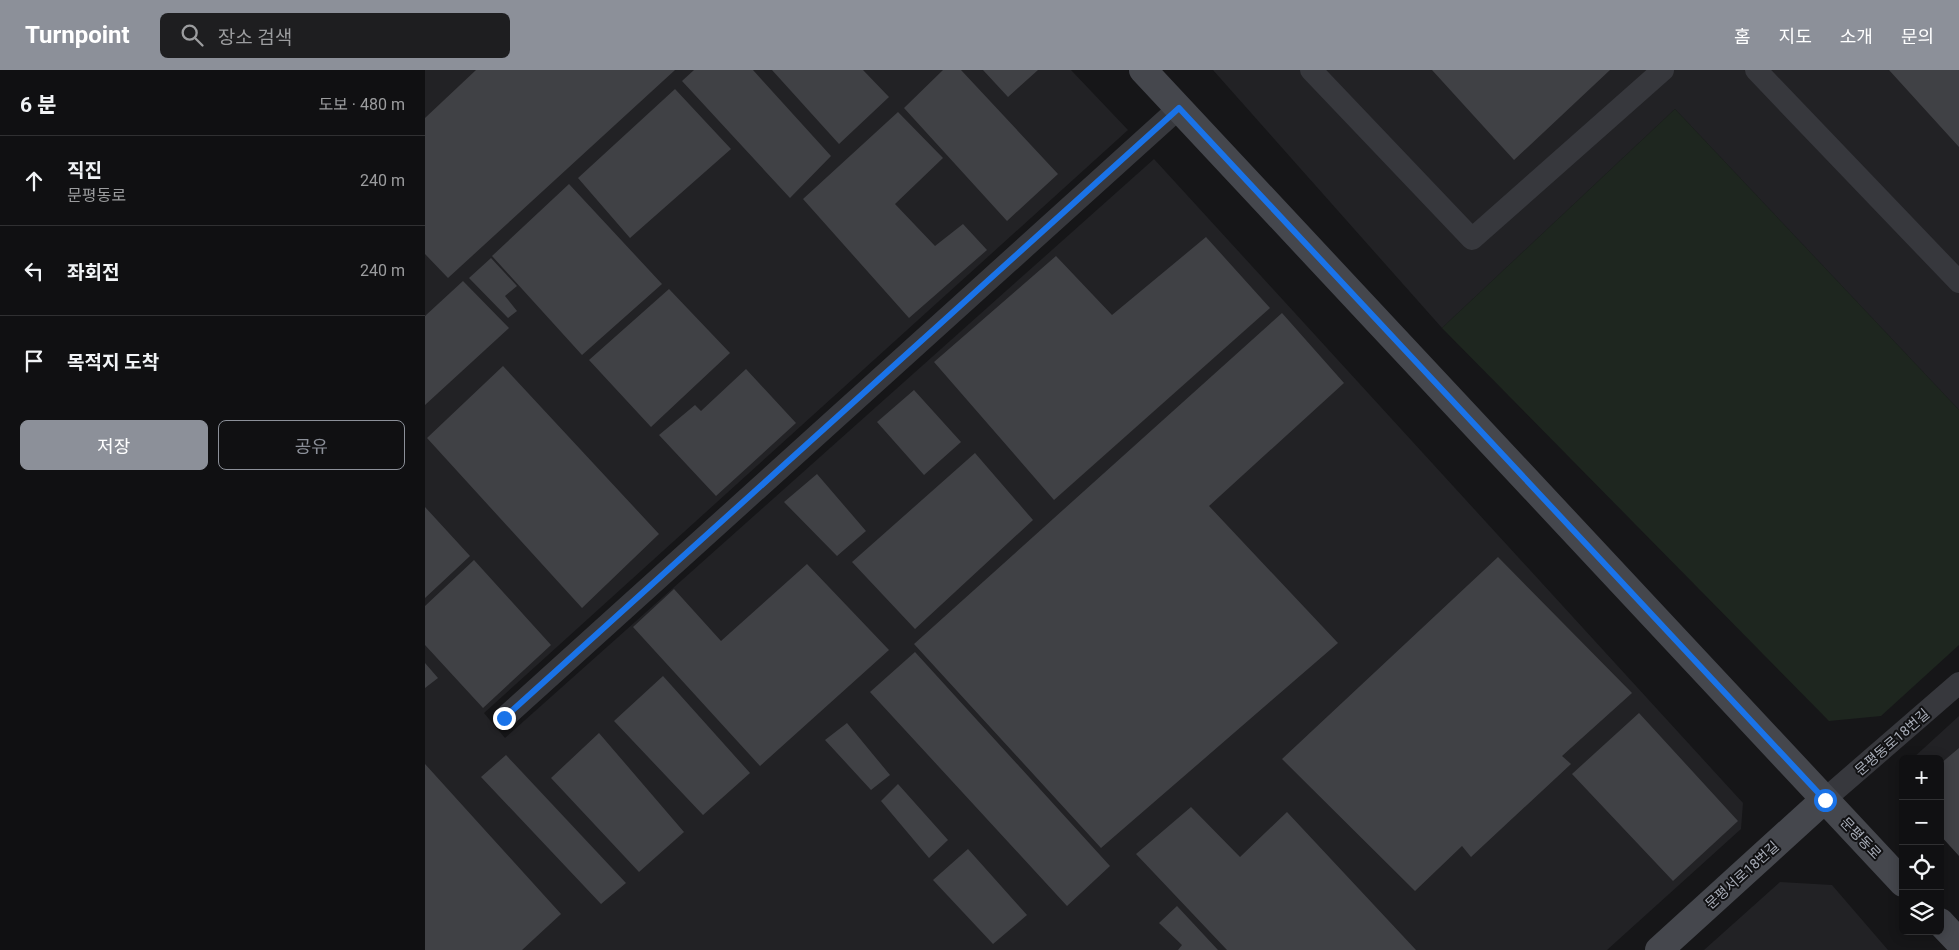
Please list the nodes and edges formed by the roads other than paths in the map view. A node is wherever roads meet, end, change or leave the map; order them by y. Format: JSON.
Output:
{"nodes":[{"id":1,"x":1143,"y":70,"type":"edge"},
{"id":2,"x":1311,"y":70,"type":"edge"},
{"id":3,"x":1663,"y":70,"type":"edge"},
{"id":4,"x":1756,"y":70,"type":"edge"},
{"id":5,"x":1179,"y":108,"type":"junction"},
{"id":6,"x":1959,"y":282,"type":"edge"},
{"id":7,"x":1959,"y":683,"type":"edge"},
{"id":8,"x":504,"y":718,"type":"dead end"},
{"id":9,"x":1825,"y":800,"type":"junction"},
{"id":10,"x":1899,"y":879,"type":"edge"},
{"id":11,"x":1944,"y":926,"type":"edge"},
{"id":12,"x":1959,"y":942,"type":"edge"},
{"id":13,"x":1659,"y":950,"type":"edge"}],
"edges":[{"from":1,"to":5,"type":"main road","name":"문평동로"},
{"from":2,"to":3,"type":"street"},
{"from":4,"to":6,"type":"street"},
{"from":5,"to":8,"type":"street"},
{"from":5,"to":9,"type":"main road","name":"문평동로"},
{"from":7,"to":9,"type":"street","name":"문평동로18번길"},
{"from":9,"to":10,"type":"main road","name":"문평동로"},
{"from":9,"to":13,"type":"main road","name":"문평서로18번길"},
{"from":11,"to":12,"type":"main road"}]}
